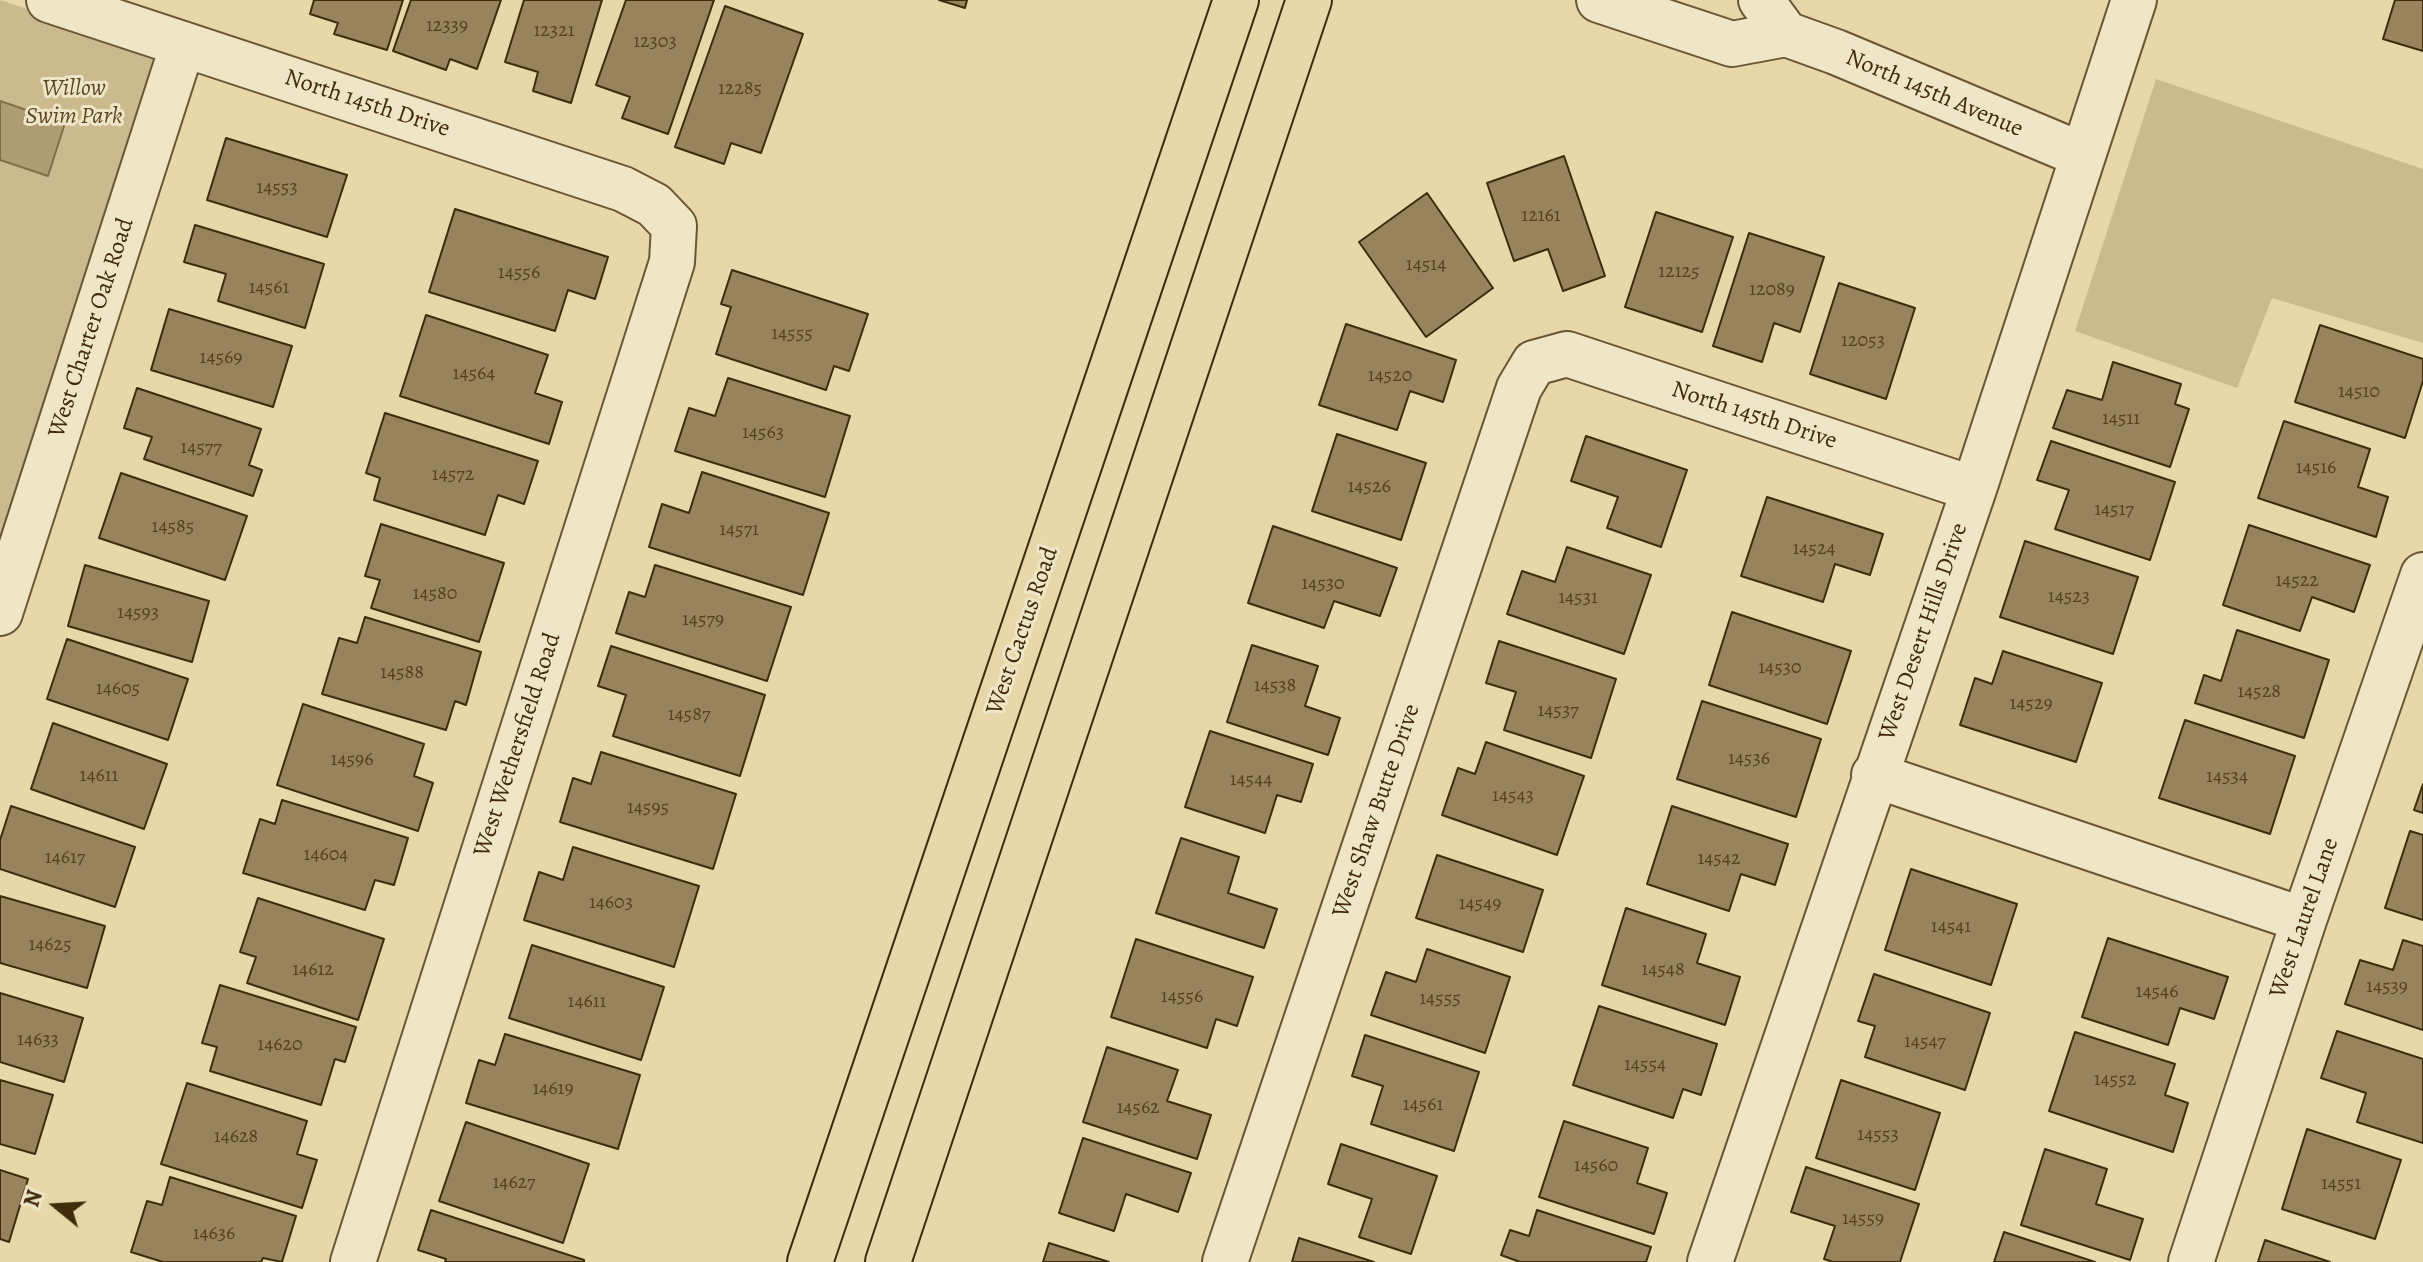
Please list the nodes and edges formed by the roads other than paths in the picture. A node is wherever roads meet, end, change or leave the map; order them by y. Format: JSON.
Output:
{"nodes":[{"id":1,"x":49,"y":0,"type":"edge"},
{"id":2,"x":1236,"y":0,"type":"edge"},
{"id":3,"x":1309,"y":0,"type":"edge"},
{"id":4,"x":1599,"y":0,"type":"edge"},
{"id":5,"x":2134,"y":0,"type":"edge"},
{"id":6,"x":1773,"y":17,"type":"edge"},
{"id":7,"x":183,"y":44,"type":"junction"},
{"id":8,"x":2082,"y":155,"type":"junction"},
{"id":9,"x":674,"y":226,"type":"joint"},
{"id":10,"x":1534,"y":363,"type":"joint"},
{"id":11,"x":1974,"y":489,"type":"junction"},
{"id":12,"x":2423,"y":575,"type":"edge"},
{"id":13,"x":0,"y":613,"type":"edge"},
{"id":14,"x":1874,"y":775,"type":"junction"},
{"id":15,"x":2304,"y":920,"type":"junction"},
{"id":16,"x":353,"y":1262,"type":"edge"},
{"id":17,"x":810,"y":1262,"type":"edge"},
{"id":18,"x":888,"y":1262,"type":"edge"},
{"id":19,"x":1225,"y":1262,"type":"edge"},
{"id":20,"x":1710,"y":1262,"type":"edge"},
{"id":21,"x":2191,"y":1262,"type":"edge"}],
"edges":[{"from":1,"to":7,"type":"street","name":"North 145th Drive"},
{"from":2,"to":17,"type":"main road","name":"West Cactus Road"},
{"from":3,"to":18,"type":"main road"},
{"from":4,"to":6,"type":"street","name":"North 145th Avenue"},
{"from":5,"to":8,"type":"street","name":"West Desert Hills Drive"},
{"from":6,"to":8,"type":"street","name":"North 145th Avenue"},
{"from":7,"to":9,"type":"street","name":"North 145th Drive"},
{"from":7,"to":13,"type":"street","name":"West Charter Oak Road"},
{"from":8,"to":11,"type":"street","name":"West Desert Hills Drive"},
{"from":9,"to":16,"type":"street","name":"West Wethersfield Road"},
{"from":10,"to":11,"type":"street","name":"North 145th Drive"},
{"from":10,"to":19,"type":"street","name":"West Shaw Butte Drive"},
{"from":11,"to":14,"type":"street","name":"West Desert Hills Drive"},
{"from":12,"to":15,"type":"street","name":"West Laurel Lane"},
{"from":14,"to":15,"type":"street"},
{"from":14,"to":20,"type":"street","name":"West Desert Hills Drive"},
{"from":15,"to":21,"type":"street","name":"West Laurel Lane"}]}
